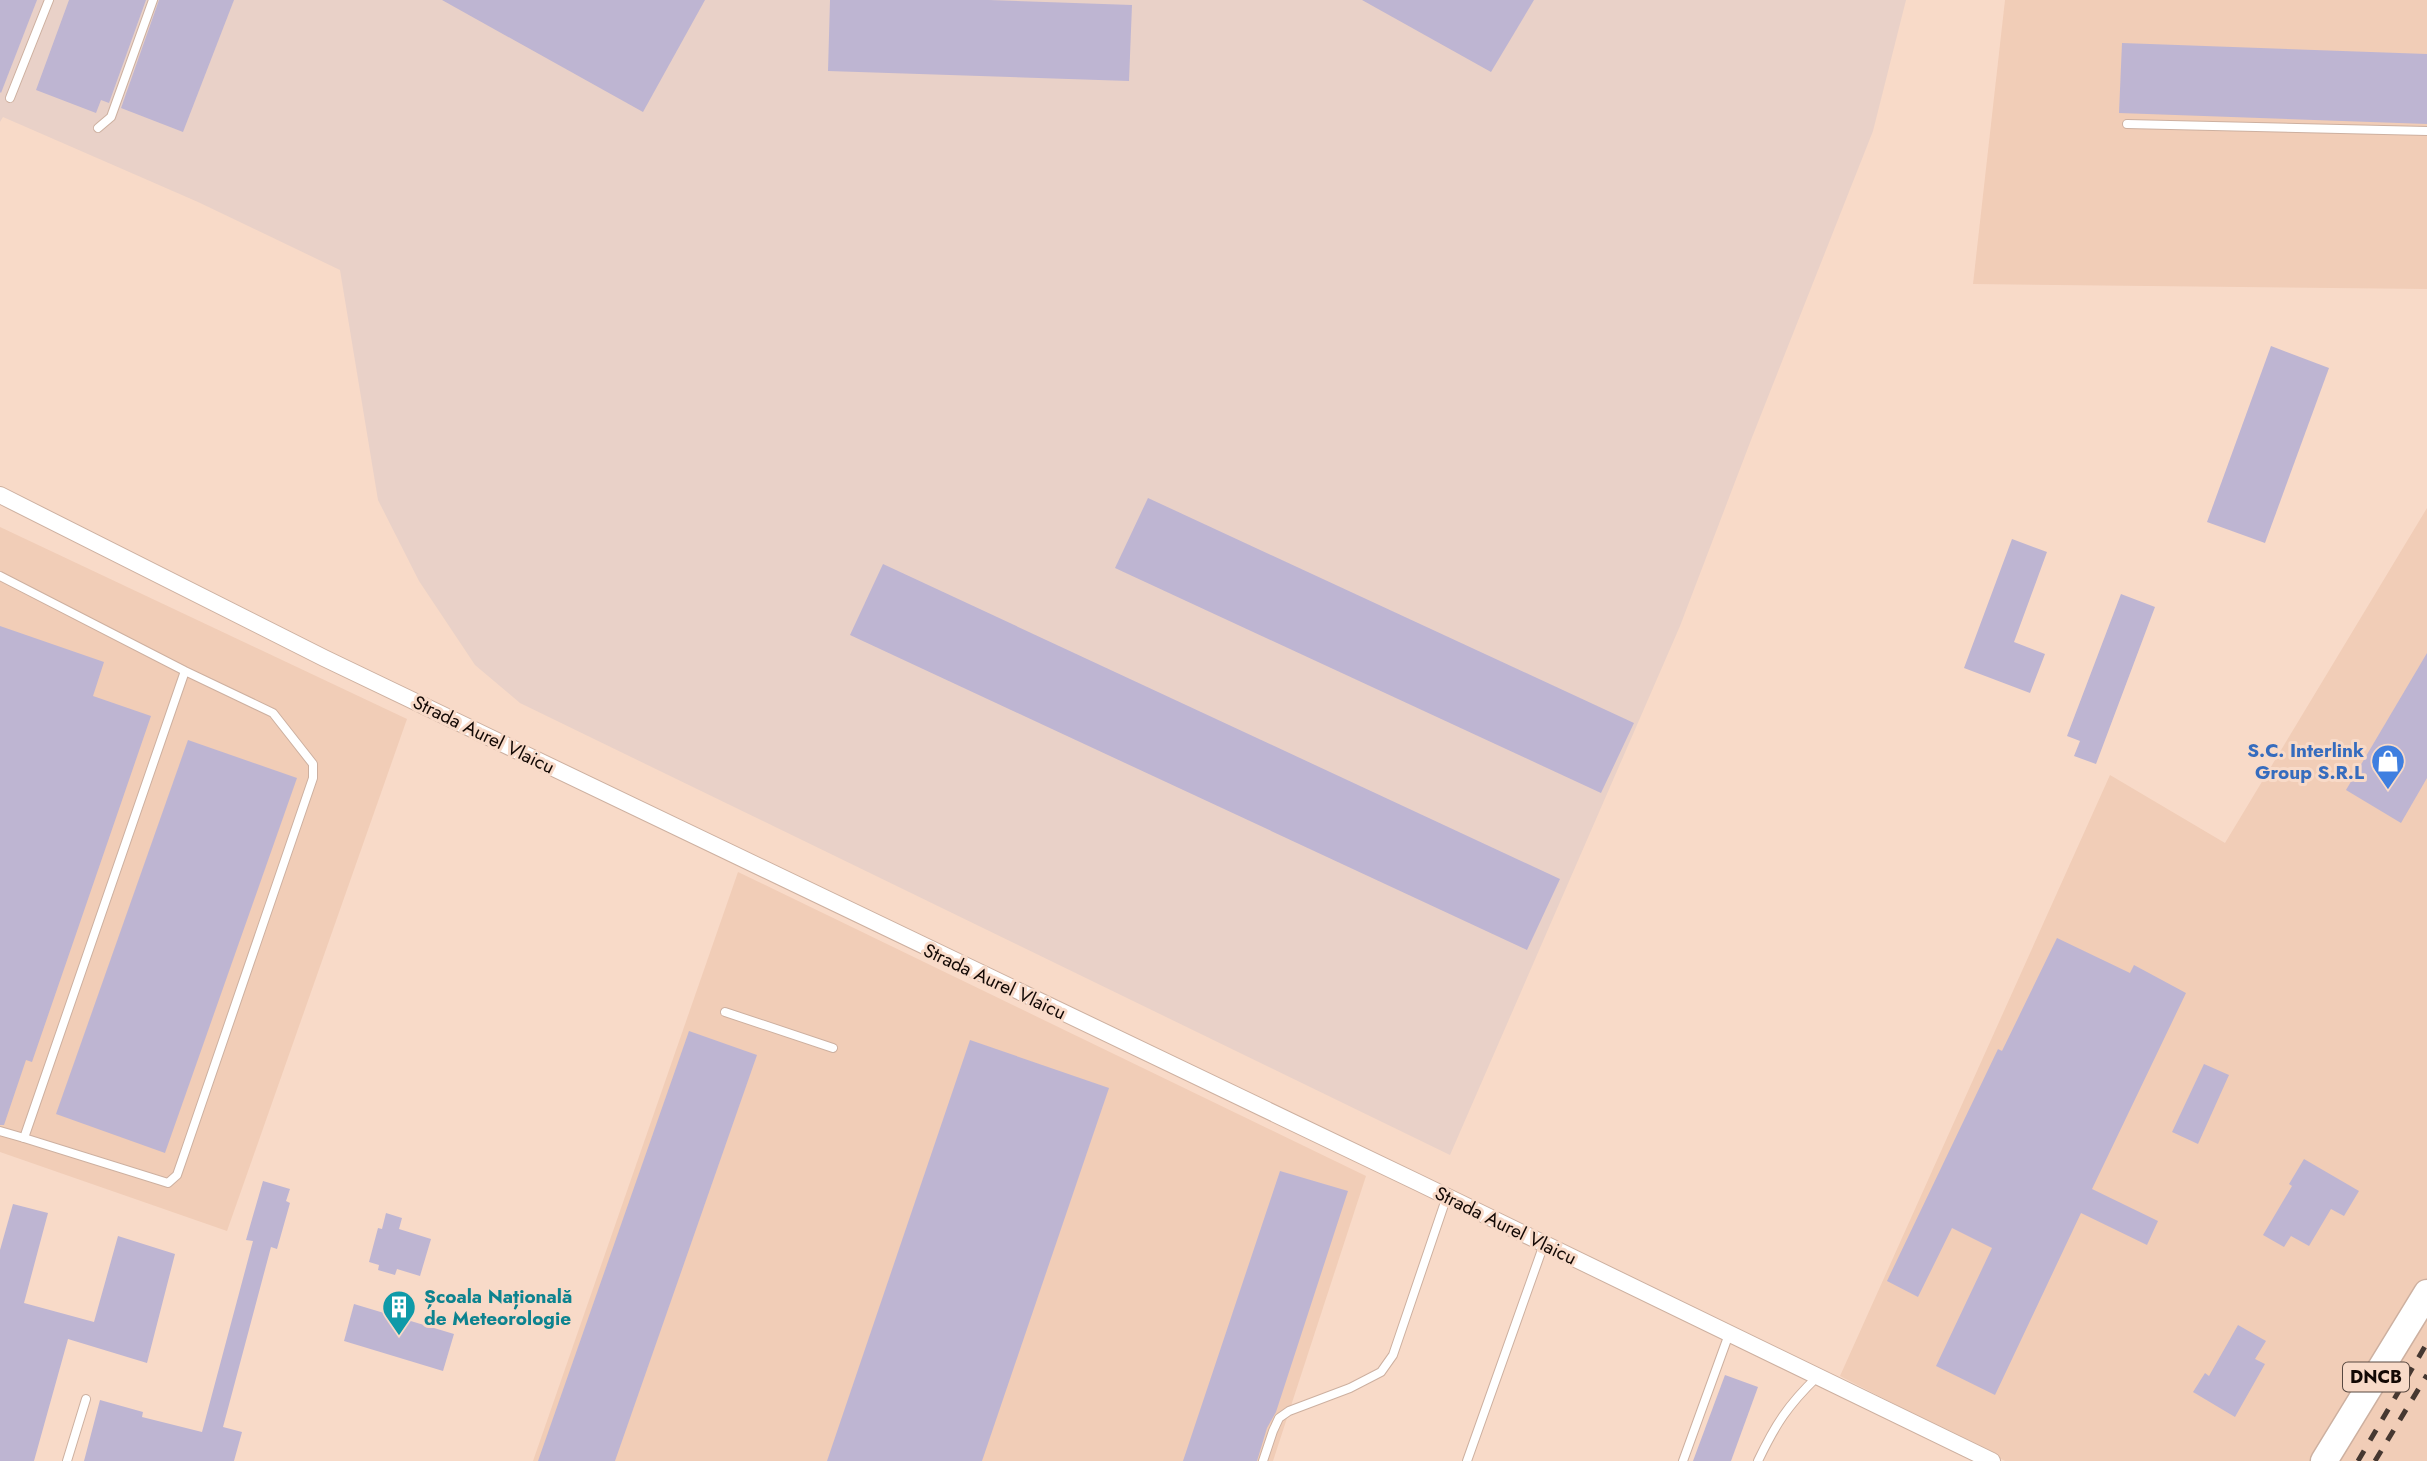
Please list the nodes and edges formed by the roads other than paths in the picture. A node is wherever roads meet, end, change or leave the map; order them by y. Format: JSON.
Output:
{"nodes":[{"id":1,"x":50,"y":0,"type":"edge"},
{"id":2,"x":153,"y":0,"type":"edge"},
{"id":3,"x":9,"y":98,"type":"dead end"},
{"id":4,"x":2127,"y":124,"type":"dead end"},
{"id":5,"x":98,"y":128,"type":"dead end"},
{"id":6,"x":2427,"y":131,"type":"edge"},
{"id":7,"x":0,"y":495,"type":"edge"},
{"id":8,"x":0,"y":576,"type":"edge"},
{"id":9,"x":185,"y":671,"type":"junction"},
{"id":10,"x":724,"y":1012,"type":"dead end"},
{"id":11,"x":833,"y":1048,"type":"dead end"},
{"id":12,"x":0,"y":1131,"type":"edge"},
{"id":13,"x":24,"y":1138,"type":"junction"},
{"id":14,"x":1447,"y":1196,"type":"junction"},
{"id":15,"x":1544,"y":1244,"type":"junction"},
{"id":16,"x":2427,"y":1293,"type":"edge"},
{"id":17,"x":1729,"y":1334,"type":"junction"},
{"id":18,"x":1817,"y":1377,"type":"junction"},
{"id":19,"x":86,"y":1399,"type":"dead end"},
{"id":20,"x":67,"y":1461,"type":"edge"},
{"id":21,"x":1263,"y":1461,"type":"edge"},
{"id":22,"x":1467,"y":1461,"type":"edge"},
{"id":23,"x":1683,"y":1461,"type":"edge"},
{"id":24,"x":1758,"y":1461,"type":"edge"},
{"id":25,"x":1992,"y":1461,"type":"edge"},
{"id":26,"x":2324,"y":1461,"type":"edge"}],
"edges":[{"from":1,"to":3,"type":"lane"},
{"from":2,"to":5,"type":"lane"},
{"from":4,"to":6,"type":"lane"},
{"from":7,"to":14,"type":"street","name":"Strada Aurel Vlaicu"},
{"from":8,"to":9,"type":"lane"},
{"from":9,"to":13,"type":"lane"},
{"from":9,"to":13,"type":"lane"},
{"from":10,"to":11,"type":"lane"},
{"from":12,"to":13,"type":"lane"},
{"from":14,"to":15,"type":"street","name":"Strada Aurel Vlaicu"},
{"from":14,"to":21,"type":"lane"},
{"from":15,"to":17,"type":"street","name":"Strada Aurel Vlaicu"},
{"from":15,"to":22,"type":"lane"},
{"from":16,"to":26,"type":"main road","number":"DNCB"},
{"from":17,"to":18,"type":"street","name":"Strada Aurel Vlaicu"},
{"from":17,"to":23,"type":"lane"},
{"from":18,"to":24,"type":"lane"},
{"from":18,"to":25,"type":"street","name":"Strada Aurel Vlaicu"},
{"from":19,"to":20,"type":"lane"}]}
